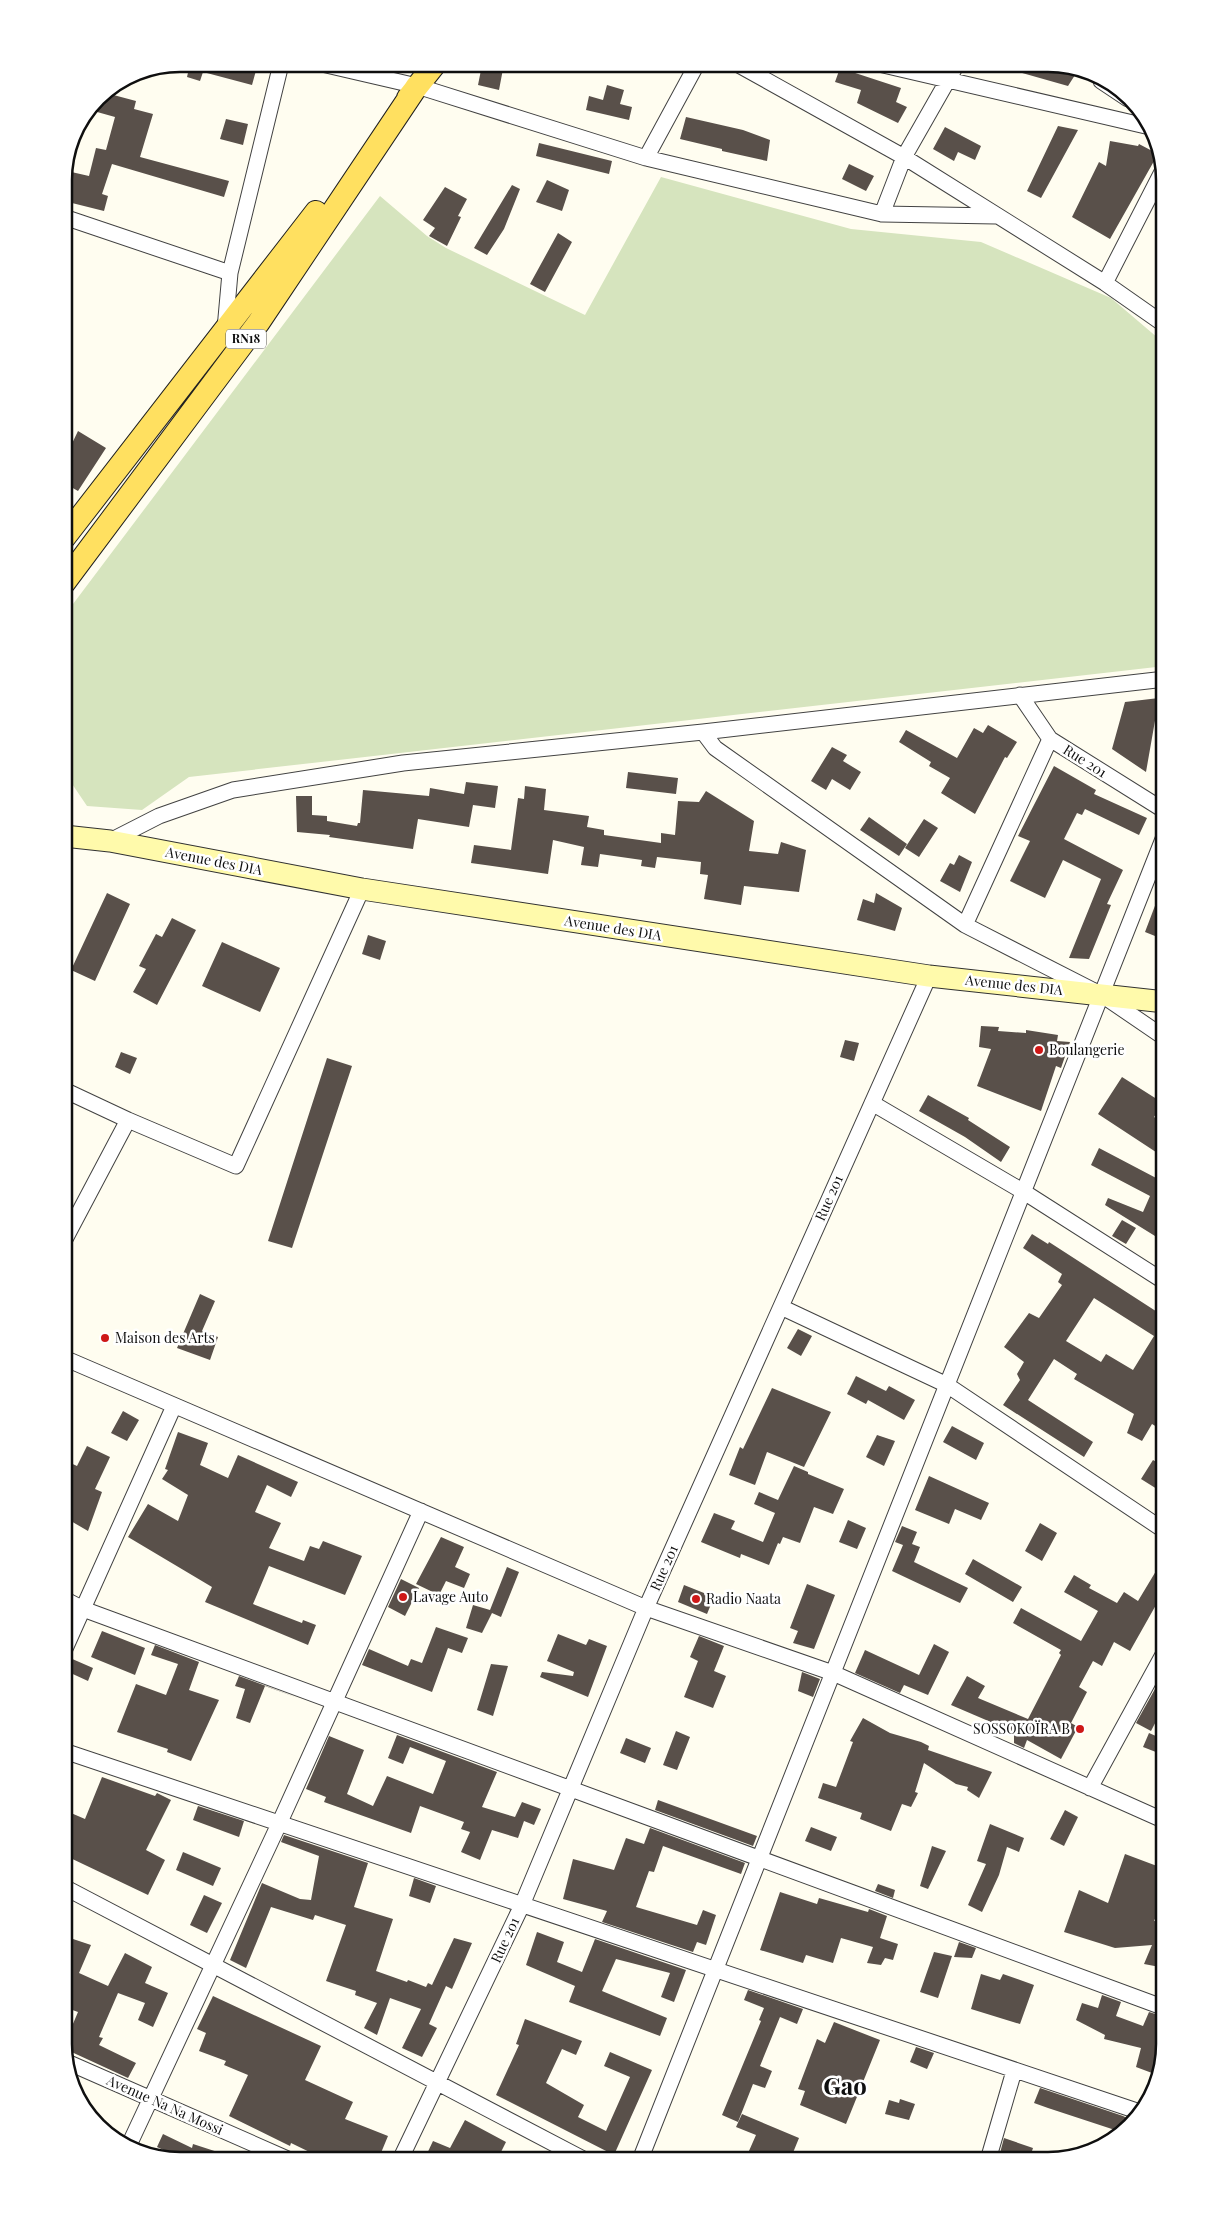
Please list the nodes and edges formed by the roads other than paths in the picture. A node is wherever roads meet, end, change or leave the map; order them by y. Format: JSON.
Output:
{"nodes":[{"id":1,"x":279,"y":73,"type":"edge"},
{"id":2,"x":361,"y":73,"type":"edge"},
{"id":3,"x":428,"y":73,"type":"edge"},
{"id":4,"x":693,"y":73,"type":"edge"},
{"id":5,"x":753,"y":73,"type":"edge"},
{"id":6,"x":917,"y":73,"type":"edge"},
{"id":7,"x":952,"y":73,"type":"edge"},
{"id":8,"x":948,"y":80,"type":"junction"},
{"id":9,"x":417,"y":86,"type":"junction"},
{"id":10,"x":1141,"y":125,"type":"edge"},
{"id":11,"x":904,"y":157,"type":"junction"},
{"id":12,"x":646,"y":158,"type":"junction"},
{"id":13,"x":1156,"y":183,"type":"edge"},
{"id":14,"x":882,"y":214,"type":"junction"},
{"id":15,"x":996,"y":216,"type":"junction"},
{"id":16,"x":73,"y":220,"type":"edge"},
{"id":17,"x":230,"y":273,"type":"junction"},
{"id":18,"x":1104,"y":283,"type":"junction"},
{"id":19,"x":1156,"y":318,"type":"edge"},
{"id":20,"x":224,"y":331,"type":"junction"},
{"id":21,"x":73,"y":520,"type":"edge"},
{"id":22,"x":73,"y":570,"type":"edge"},
{"id":23,"x":1156,"y":680,"type":"edge"},
{"id":24,"x":1020,"y":695,"type":"junction"},
{"id":25,"x":703,"y":732,"type":"junction"},
{"id":26,"x":1050,"y":739,"type":"junction"},
{"id":27,"x":1156,"y":805,"type":"edge"},
{"id":28,"x":73,"y":837,"type":"edge"},
{"id":29,"x":110,"y":841,"type":"junction"},
{"id":30,"x":1156,"y":857,"type":"edge"},
{"id":31,"x":362,"y":889,"type":"junction"},
{"id":32,"x":966,"y":925,"type":"junction"},
{"id":33,"x":929,"y":976,"type":"junction"},
{"id":34,"x":1102,"y":995,"type":"junction"},
{"id":35,"x":1156,"y":1001,"type":"edge"},
{"id":36,"x":1156,"y":1032,"type":"edge"},
{"id":37,"x":73,"y":1094,"type":"edge"},
{"id":38,"x":872,"y":1103,"type":"junction"},
{"id":39,"x":128,"y":1120,"type":"junction"},
{"id":40,"x":1024,"y":1192,"type":"junction"},
{"id":41,"x":73,"y":1224,"type":"edge"},
{"id":42,"x":1156,"y":1276,"type":"edge"},
{"id":43,"x":780,"y":1307,"type":"junction"},
{"id":44,"x":73,"y":1362,"type":"edge"},
{"id":45,"x":948,"y":1384,"type":"junction"},
{"id":46,"x":174,"y":1406,"type":"junction"},
{"id":47,"x":421,"y":1511,"type":"junction"},
{"id":48,"x":1156,"y":1525,"type":"edge"},
{"id":49,"x":73,"y":1604,"type":"edge"},
{"id":50,"x":646,"y":1608,"type":"junction"},
{"id":51,"x":83,"y":1609,"type":"junction"},
{"id":52,"x":73,"y":1631,"type":"edge"},
{"id":53,"x":1156,"y":1667,"type":"edge"},
{"id":54,"x":833,"y":1673,"type":"junction"},
{"id":55,"x":334,"y":1702,"type":"junction"},
{"id":56,"x":73,"y":1754,"type":"edge"},
{"id":57,"x":1090,"y":1788,"type":"junction"},
{"id":58,"x":572,"y":1789,"type":"junction"},
{"id":59,"x":1156,"y":1817,"type":"edge"},
{"id":60,"x":279,"y":1824,"type":"junction"},
{"id":61,"x":759,"y":1858,"type":"junction"},
{"id":62,"x":73,"y":1891,"type":"edge"},
{"id":63,"x":522,"y":1905,"type":"junction"},
{"id":64,"x":212,"y":1964,"type":"junction"},
{"id":65,"x":715,"y":1970,"type":"junction"},
{"id":66,"x":1156,"y":2005,"type":"edge"},
{"id":67,"x":75,"y":2065,"type":"edge"},
{"id":68,"x":1014,"y":2070,"type":"junction"},
{"id":69,"x":437,"y":2082,"type":"junction"},
{"id":70,"x":151,"y":2098,"type":"junction"},
{"id":71,"x":1133,"y":2110,"type":"edge"},
{"id":72,"x":132,"y":2139,"type":"edge"},
{"id":73,"x":270,"y":2151,"type":"edge"},
{"id":74,"x":404,"y":2151,"type":"edge"},
{"id":75,"x":569,"y":2151,"type":"edge"},
{"id":76,"x":643,"y":2152,"type":"edge"},
{"id":77,"x":990,"y":2152,"type":"edge"}],
"edges":[{"from":1,"to":17,"type":"street"},
{"from":2,"to":9,"type":"street"},
{"from":3,"to":9,"type":"main road","number":"RN18"},
{"from":4,"to":12,"type":"street"},
{"from":5,"to":11,"type":"street"},
{"from":6,"to":8,"type":"street"},
{"from":7,"to":8,"type":"street"},
{"from":8,"to":10,"type":"street"},
{"from":8,"to":11,"type":"street"},
{"from":9,"to":12,"type":"street"},
{"from":9,"to":20,"type":"main road","number":"RN18"},
{"from":9,"to":22,"type":"main road","number":"RN18"},
{"from":11,"to":14,"type":"street"},
{"from":11,"to":15,"type":"street"},
{"from":12,"to":14,"type":"street"},
{"from":13,"to":18,"type":"street"},
{"from":14,"to":15,"type":"street"},
{"from":15,"to":18,"type":"street"},
{"from":16,"to":17,"type":"street"},
{"from":17,"to":20,"type":"street"},
{"from":18,"to":19,"type":"street"},
{"from":20,"to":21,"type":"main road","number":"RN18"},
{"from":23,"to":24,"type":"street"},
{"from":24,"to":25,"type":"street"},
{"from":24,"to":26,"type":"street","name":"Rue 201"},
{"from":25,"to":29,"type":"street"},
{"from":25,"to":32,"type":"street"},
{"from":26,"to":27,"type":"street","name":"Rue 201"},
{"from":26,"to":32,"type":"street"},
{"from":28,"to":29,"type":"street","name":"Avenue des DIA"},
{"from":29,"to":31,"type":"street","name":"Avenue des DIA"},
{"from":30,"to":34,"type":"street"},
{"from":31,"to":33,"type":"street","name":"Avenue des DIA"},
{"from":31,"to":39,"type":"street"},
{"from":32,"to":34,"type":"street"},
{"from":33,"to":34,"type":"street","name":"Avenue des DIA"},
{"from":33,"to":38,"type":"street","name":"Rue 201"},
{"from":34,"to":35,"type":"street","name":"Avenue des DIA"},
{"from":34,"to":36,"type":"street"},
{"from":34,"to":40,"type":"street"},
{"from":37,"to":39,"type":"street"},
{"from":38,"to":40,"type":"street"},
{"from":38,"to":43,"type":"street","name":"Rue 201"},
{"from":39,"to":41,"type":"street"},
{"from":40,"to":42,"type":"street"},
{"from":40,"to":45,"type":"street"},
{"from":43,"to":45,"type":"street"},
{"from":43,"to":50,"type":"street","name":"Rue 201"},
{"from":44,"to":46,"type":"street"},
{"from":45,"to":48,"type":"street"},
{"from":45,"to":54,"type":"street"},
{"from":46,"to":47,"type":"street"},
{"from":46,"to":51,"type":"street"},
{"from":47,"to":50,"type":"street"},
{"from":47,"to":55,"type":"street"},
{"from":49,"to":51,"type":"street"},
{"from":50,"to":54,"type":"street"},
{"from":50,"to":58,"type":"street","name":"Rue 201"},
{"from":51,"to":52,"type":"street"},
{"from":51,"to":55,"type":"street"},
{"from":53,"to":57,"type":"street"},
{"from":54,"to":57,"type":"street"},
{"from":54,"to":61,"type":"street"},
{"from":55,"to":58,"type":"street"},
{"from":55,"to":60,"type":"street"},
{"from":56,"to":60,"type":"street"},
{"from":57,"to":59,"type":"street"},
{"from":58,"to":61,"type":"street"},
{"from":58,"to":63,"type":"street","name":"Rue 201"},
{"from":60,"to":63,"type":"street"},
{"from":60,"to":64,"type":"street"},
{"from":61,"to":65,"type":"street"},
{"from":61,"to":66,"type":"street"},
{"from":62,"to":64,"type":"street"},
{"from":63,"to":65,"type":"street"},
{"from":63,"to":69,"type":"street","name":"Rue 201"},
{"from":64,"to":69,"type":"street"},
{"from":64,"to":70,"type":"street"},
{"from":65,"to":68,"type":"street"},
{"from":65,"to":76,"type":"street"},
{"from":67,"to":70,"type":"street","name":"Avenue Na Na Mossi"},
{"from":68,"to":71,"type":"street"},
{"from":68,"to":77,"type":"street"},
{"from":69,"to":74,"type":"street","name":"Rue 201"},
{"from":69,"to":75,"type":"street"},
{"from":70,"to":72,"type":"street"},
{"from":70,"to":73,"type":"street","name":"Avenue Na Na Mossi"}]}
